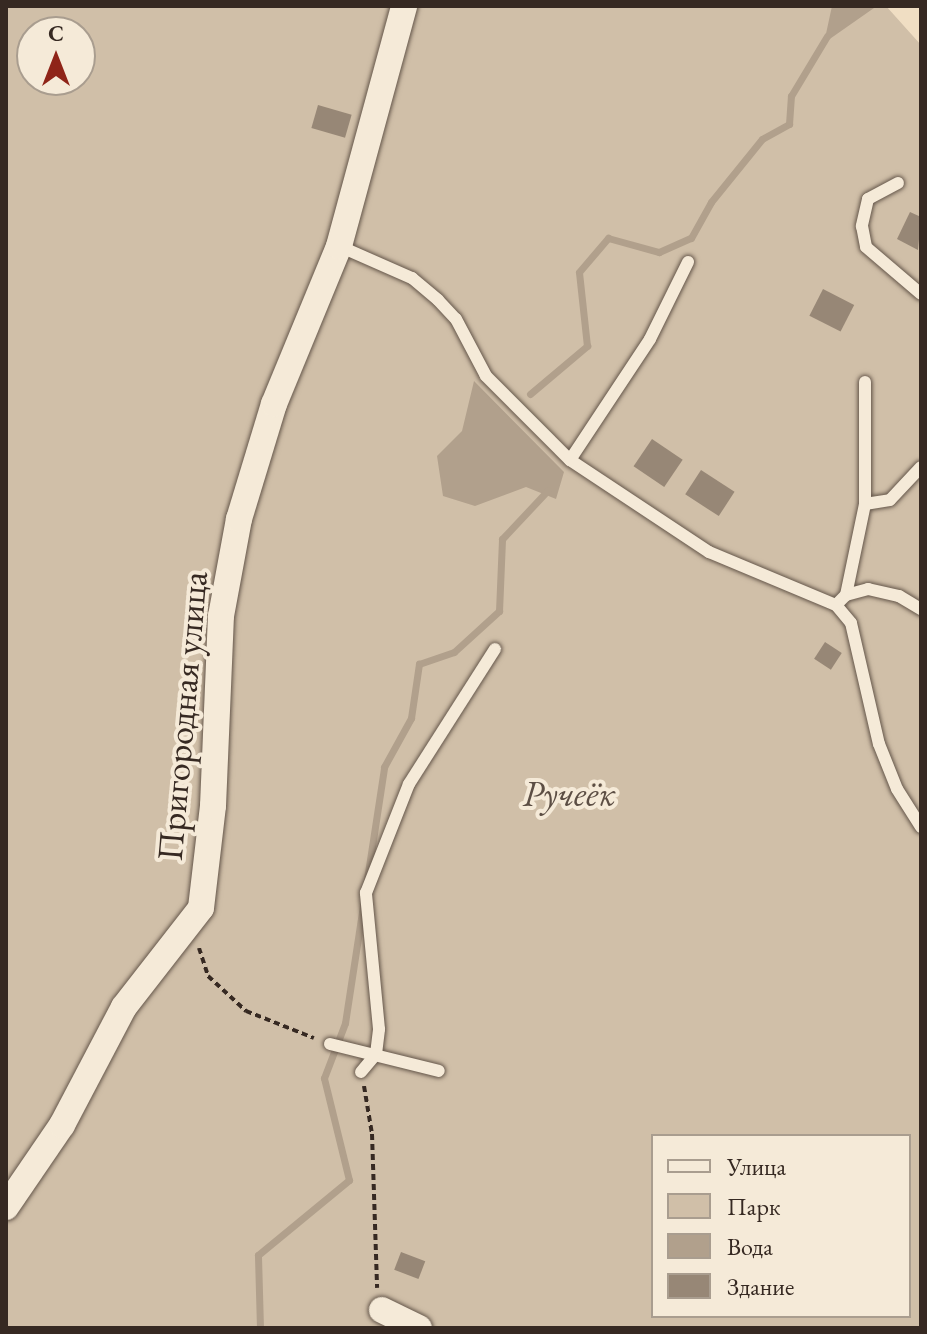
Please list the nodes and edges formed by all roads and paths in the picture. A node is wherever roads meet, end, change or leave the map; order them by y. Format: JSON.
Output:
{"nodes":[{"id":1,"x":404,"y":6,"type":"edge"},
{"id":2,"x":898,"y":183,"type":"dead end"},
{"id":3,"x":339,"y":246,"type":"junction"},
{"id":4,"x":688,"y":262,"type":"dead end"},
{"id":5,"x":921,"y":294,"type":"edge"},
{"id":6,"x":865,"y":382,"type":"dead end"},
{"id":7,"x":570,"y":460,"type":"junction"},
{"id":8,"x":921,"y":467,"type":"edge"},
{"id":9,"x":865,"y":504,"type":"junction"},
{"id":10,"x":846,"y":595,"type":"junction"},
{"id":11,"x":836,"y":605,"type":"junction"},
{"id":12,"x":921,"y":609,"type":"edge"},
{"id":13,"x":495,"y":649,"type":"dead end"},
{"id":14,"x":921,"y":827,"type":"edge"},
{"id":15,"x":192,"y":923,"type":"junction"},
{"id":16,"x":330,"y":1044,"type":"joint"},
{"id":17,"x":376,"y":1054,"type":"junction"},
{"id":18,"x":439,"y":1071,"type":"dead end"},
{"id":19,"x":361,"y":1072,"type":"joint"},
{"id":20,"x":6,"y":1207,"type":"edge"},
{"id":21,"x":379,"y":1319,"type":"edge"},
{"id":22,"x":419,"y":1328,"type":"edge"}],
"edges":[{"from":1,"to":3,"type":"street","name":"Пригородная улица"},
{"from":2,"to":5,"type":"lane"},
{"from":3,"to":7,"type":"lane"},
{"from":3,"to":15,"type":"street","name":"Пригородная улица"},
{"from":4,"to":7,"type":"lane"},
{"from":6,"to":9,"type":"lane"},
{"from":7,"to":11,"type":"lane"},
{"from":8,"to":9,"type":"lane"},
{"from":9,"to":10,"type":"lane"},
{"from":10,"to":11,"type":"lane"},
{"from":10,"to":12,"type":"lane"},
{"from":11,"to":14,"type":"lane"},
{"from":13,"to":17,"type":"lane"},
{"from":15,"to":16,"type":"path"},
{"from":15,"to":20,"type":"street"},
{"from":16,"to":17,"type":"lane"},
{"from":17,"to":18,"type":"lane"},
{"from":17,"to":19,"type":"lane"},
{"from":19,"to":21,"type":"path"},
{"from":21,"to":22,"type":"street"}]}
